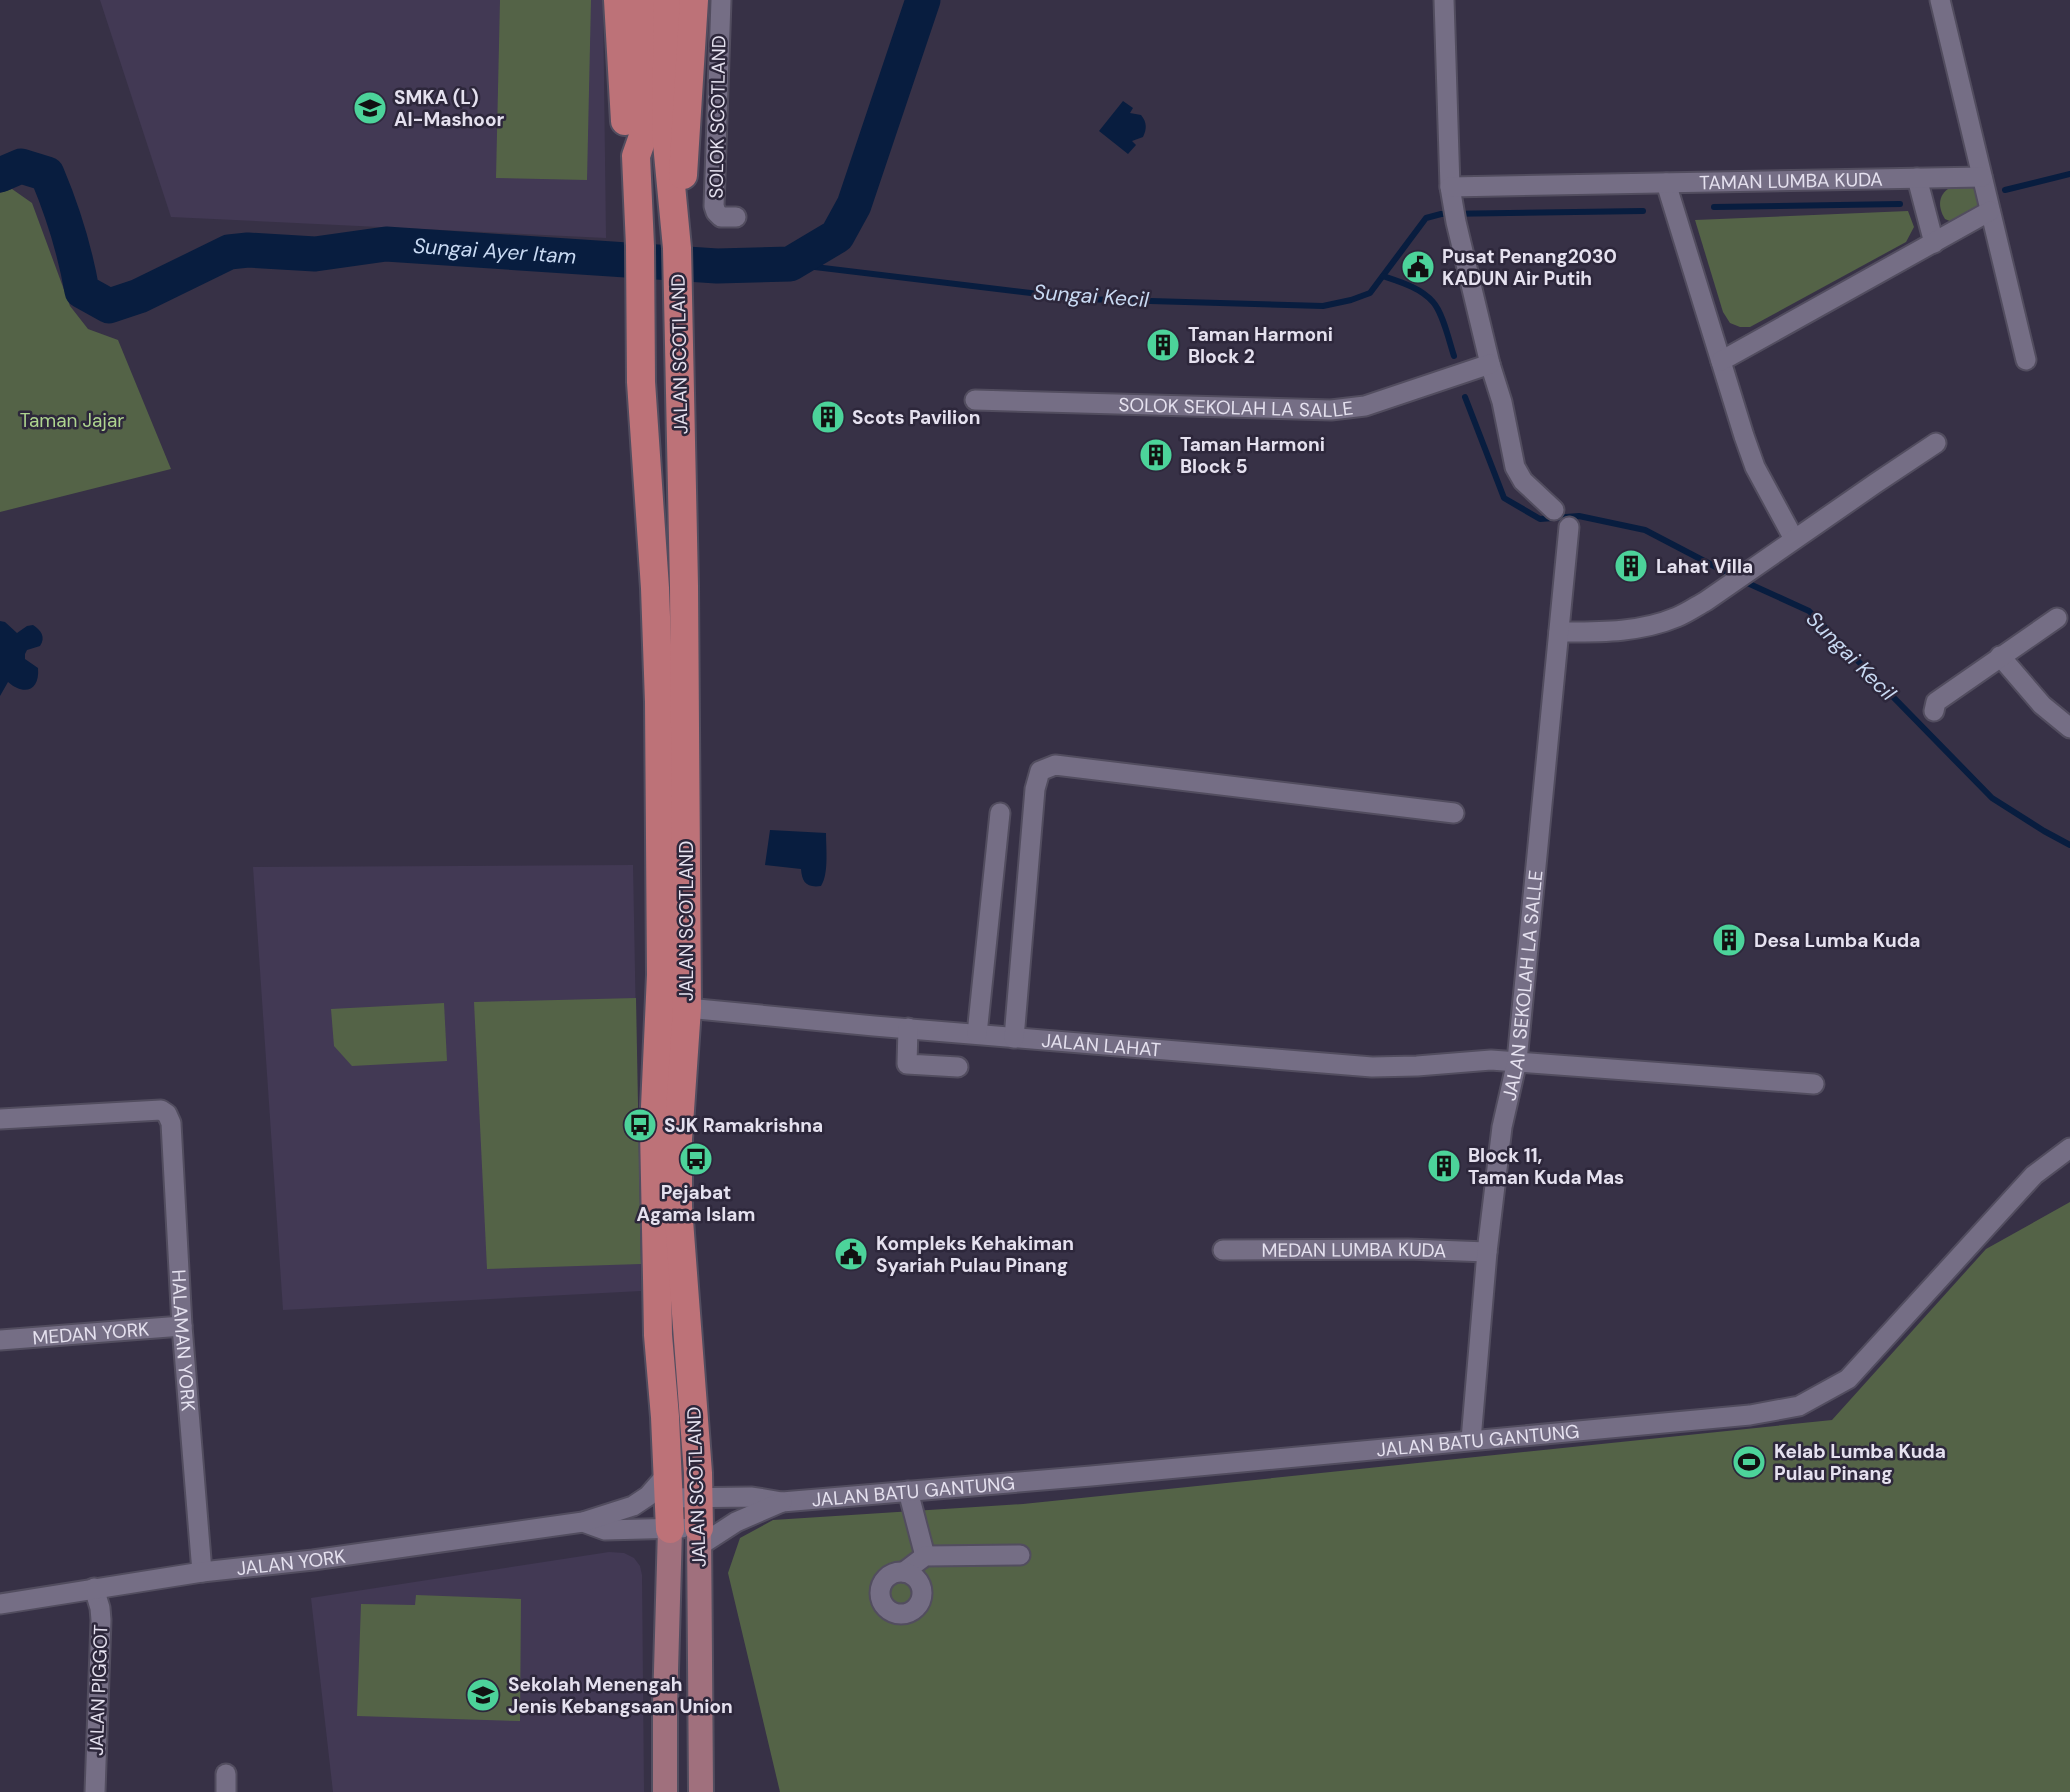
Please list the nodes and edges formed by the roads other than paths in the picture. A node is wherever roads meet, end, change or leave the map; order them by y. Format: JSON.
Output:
{"nodes":[{"id":1,"x":618,"y":0,"type":"edge"},
{"id":2,"x":643,"y":0,"type":"edge"},
{"id":3,"x":668,"y":0,"type":"edge"},
{"id":4,"x":694,"y":0,"type":"edge"},
{"id":5,"x":720,"y":0,"type":"edge"},
{"id":6,"x":1444,"y":0,"type":"edge"},
{"id":7,"x":1940,"y":0,"type":"edge"},
{"id":8,"x":654,"y":51,"type":"junction"},
{"id":9,"x":636,"y":156,"type":"junction"},
{"id":10,"x":1982,"y":177,"type":"junction"},
{"id":11,"x":1917,"y":178,"type":"junction"},
{"id":12,"x":1666,"y":183,"type":"junction"},
{"id":13,"x":1450,"y":187,"type":"junction"},
{"id":14,"x":1990,"y":211,"type":"junction"},
{"id":15,"x":736,"y":217,"type":"dead end"},
{"id":16,"x":1934,"y":243,"type":"junction"},
{"id":17,"x":677,"y":248,"type":"junction"},
{"id":18,"x":2026,"y":360,"type":"dead end"},
{"id":19,"x":1721,"y":361,"type":"junction"},
{"id":20,"x":1490,"y":364,"type":"junction"},
{"id":21,"x":975,"y":400,"type":"dead end"},
{"id":22,"x":1936,"y":443,"type":"dead end"},
{"id":23,"x":1554,"y":510,"type":"dead end"},
{"id":24,"x":1569,"y":527,"type":"dead end"},
{"id":25,"x":1794,"y":539,"type":"junction"},
{"id":26,"x":2057,"y":618,"type":"dead end"},
{"id":27,"x":1559,"y":632,"type":"junction"},
{"id":28,"x":2000,"y":656,"type":"junction"},
{"id":29,"x":1934,"y":711,"type":"dead end"},
{"id":30,"x":2070,"y":728,"type":"edge"},
{"id":31,"x":1000,"y":813,"type":"dead end"},
{"id":32,"x":1454,"y":813,"type":"dead end"},
{"id":33,"x":687,"y":1008,"type":"junction"},
{"id":34,"x":908,"y":1028,"type":"junction"},
{"id":35,"x":977,"y":1034,"type":"junction"},
{"id":36,"x":1014,"y":1038,"type":"junction"},
{"id":37,"x":1517,"y":1061,"type":"junction"},
{"id":38,"x":958,"y":1067,"type":"dead end"},
{"id":39,"x":1814,"y":1084,"type":"dead end"},
{"id":40,"x":0,"y":1119,"type":"edge"},
{"id":41,"x":2070,"y":1148,"type":"edge"},
{"id":42,"x":1223,"y":1250,"type":"dead end"},
{"id":43,"x":1487,"y":1252,"type":"junction"},
{"id":44,"x":181,"y":1326,"type":"junction"},
{"id":45,"x":0,"y":1340,"type":"edge"},
{"id":46,"x":1471,"y":1440,"type":"junction"},
{"id":47,"x":668,"y":1486,"type":"junction"},
{"id":48,"x":908,"y":1490,"type":"junction"},
{"id":49,"x":699,"y":1498,"type":"junction"},
{"id":50,"x":782,"y":1502,"type":"junction"},
{"id":51,"x":583,"y":1522,"type":"junction"},
{"id":52,"x":670,"y":1529,"type":"junction"},
{"id":53,"x":699,"y":1537,"type":"junction"},
{"id":54,"x":1020,"y":1555,"type":"dead end"},
{"id":55,"x":925,"y":1556,"type":"junction"},
{"id":56,"x":202,"y":1572,"type":"junction"},
{"id":57,"x":904,"y":1572,"type":"dead end"},
{"id":58,"x":94,"y":1588,"type":"junction"},
{"id":59,"x":0,"y":1604,"type":"edge"},
{"id":60,"x":95,"y":1792,"type":"edge"},
{"id":61,"x":665,"y":1792,"type":"edge"},
{"id":62,"x":701,"y":1792,"type":"edge"}],
"edges":[{"from":1,"to":9,"type":"highway"},
{"from":2,"to":8,"type":"highway"},
{"from":3,"to":8,"type":"highway"},
{"from":4,"to":17,"type":"highway"},
{"from":5,"to":15,"type":"street","name":"SOLOK SCOTLAND"},
{"from":6,"to":13,"type":"street"},
{"from":7,"to":10,"type":"street"},
{"from":8,"to":9,"type":"highway","name":"JALAN SCOTLAND"},
{"from":8,"to":17,"type":"highway","name":"JALAN SCOTLAND"},
{"from":9,"to":47,"type":"highway","name":"JALAN SCOTLAND"},
{"from":10,"to":11,"type":"street","name":"TAMAN LUMBA KUDA"},
{"from":10,"to":14,"type":"street"},
{"from":11,"to":12,"type":"street","name":"TAMAN LUMBA KUDA"},
{"from":11,"to":16,"type":"street"},
{"from":12,"to":13,"type":"street","name":"TAMAN LUMBA KUDA"},
{"from":12,"to":19,"type":"street"},
{"from":13,"to":20,"type":"street"},
{"from":14,"to":16,"type":"street"},
{"from":14,"to":18,"type":"street"},
{"from":16,"to":19,"type":"street"},
{"from":17,"to":33,"type":"highway","name":"JALAN SCOTLAND"},
{"from":19,"to":25,"type":"street"},
{"from":20,"to":21,"type":"street","name":"SOLOK SEKOLAH LA SALLE"},
{"from":20,"to":23,"type":"street"},
{"from":22,"to":25,"type":"street"},
{"from":24,"to":27,"type":"street","name":"JALAN SEKOLAH LA SALLE"},
{"from":25,"to":27,"type":"street"},
{"from":26,"to":28,"type":"street"},
{"from":27,"to":37,"type":"street","name":"JALAN SEKOLAH LA SALLE"},
{"from":28,"to":29,"type":"street"},
{"from":28,"to":30,"type":"street"},
{"from":31,"to":35,"type":"street"},
{"from":32,"to":36,"type":"street"},
{"from":33,"to":34,"type":"street","name":"JALAN LAHAT"},
{"from":33,"to":49,"type":"highway","name":"JALAN SCOTLAND"},
{"from":34,"to":35,"type":"street","name":"JALAN LAHAT"},
{"from":34,"to":38,"type":"street"},
{"from":35,"to":36,"type":"street","name":"JALAN LAHAT"},
{"from":36,"to":37,"type":"street","name":"JALAN LAHAT"},
{"from":37,"to":39,"type":"street","name":"JALAN LAHAT"},
{"from":37,"to":43,"type":"street","name":"JALAN SEKOLAH LA SALLE"},
{"from":40,"to":44,"type":"street","name":"HALAMAN YORK"},
{"from":41,"to":46,"type":"street","name":"JALAN BATU GANTUNG"},
{"from":42,"to":43,"type":"street","name":"MEDAN LUMBA KUDA"},
{"from":43,"to":46,"type":"street","name":"JALAN SEKOLAH LA SALLE"},
{"from":44,"to":45,"type":"street","name":"MEDAN YORK"},
{"from":44,"to":56,"type":"street","name":"HALAMAN YORK"},
{"from":46,"to":48,"type":"street","name":"JALAN BATU GANTUNG"},
{"from":47,"to":49,"type":"street","name":"JALAN BATU GANTUNG"},
{"from":47,"to":51,"type":"street","name":"JALAN YORK"},
{"from":47,"to":52,"type":"highway","name":"JALAN SCOTLAND"},
{"from":48,"to":50,"type":"street","name":"JALAN BATU GANTUNG"},
{"from":48,"to":55,"type":"street"},
{"from":49,"to":50,"type":"street","name":"JALAN BATU GANTUNG"},
{"from":49,"to":53,"type":"highway","name":"JALAN SCOTLAND"},
{"from":50,"to":53,"type":"street","name":"JALAN BATU GANTUNG"},
{"from":51,"to":52,"type":"street","name":"JALAN YORK"},
{"from":51,"to":56,"type":"street","name":"JALAN YORK"},
{"from":52,"to":53,"type":"street","name":"JALAN YORK"},
{"from":52,"to":61,"type":"main road","name":"JALAN SCOTLAND"},
{"from":53,"to":62,"type":"main road","name":"JALAN SCOTLAND"},
{"from":54,"to":55,"type":"street"},
{"from":55,"to":57,"type":"street"},
{"from":56,"to":58,"type":"street","name":"JALAN YORK"},
{"from":58,"to":59,"type":"street","name":"JALAN YORK"},
{"from":58,"to":60,"type":"street","name":"JALAN PIGGOT"}]}
